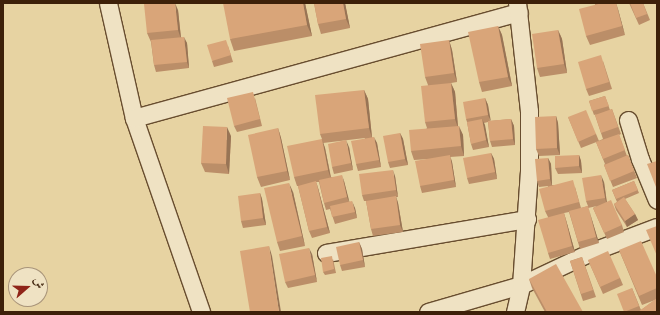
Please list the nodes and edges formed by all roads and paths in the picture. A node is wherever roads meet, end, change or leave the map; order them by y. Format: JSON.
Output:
{"nodes":[{"id":1,"x":108,"y":3,"type":"edge"},
{"id":2,"x":518,"y":8,"type":"edge"},
{"id":3,"x":134,"y":118,"type":"junction"},
{"id":4,"x":628,"y":120,"type":"dead end"},
{"id":5,"x":657,"y":200,"type":"edge"},
{"id":6,"x":527,"y":219,"type":"junction"},
{"id":7,"x":657,"y":227,"type":"edge"},
{"id":8,"x":326,"y":253,"type":"dead end"},
{"id":9,"x":521,"y":285,"type":"junction"},
{"id":10,"x":201,"y":312,"type":"edge"},
{"id":11,"x":428,"y":312,"type":"edge"},
{"id":12,"x":515,"y":312,"type":"edge"}],
"edges":[{"from":1,"to":3,"type":"street"},
{"from":2,"to":3,"type":"street"},
{"from":2,"to":6,"type":"street"},
{"from":3,"to":10,"type":"street"},
{"from":4,"to":5,"type":"street"},
{"from":6,"to":8,"type":"street"},
{"from":6,"to":9,"type":"street"},
{"from":7,"to":9,"type":"street"},
{"from":9,"to":11,"type":"street"},
{"from":9,"to":12,"type":"street"}]}
